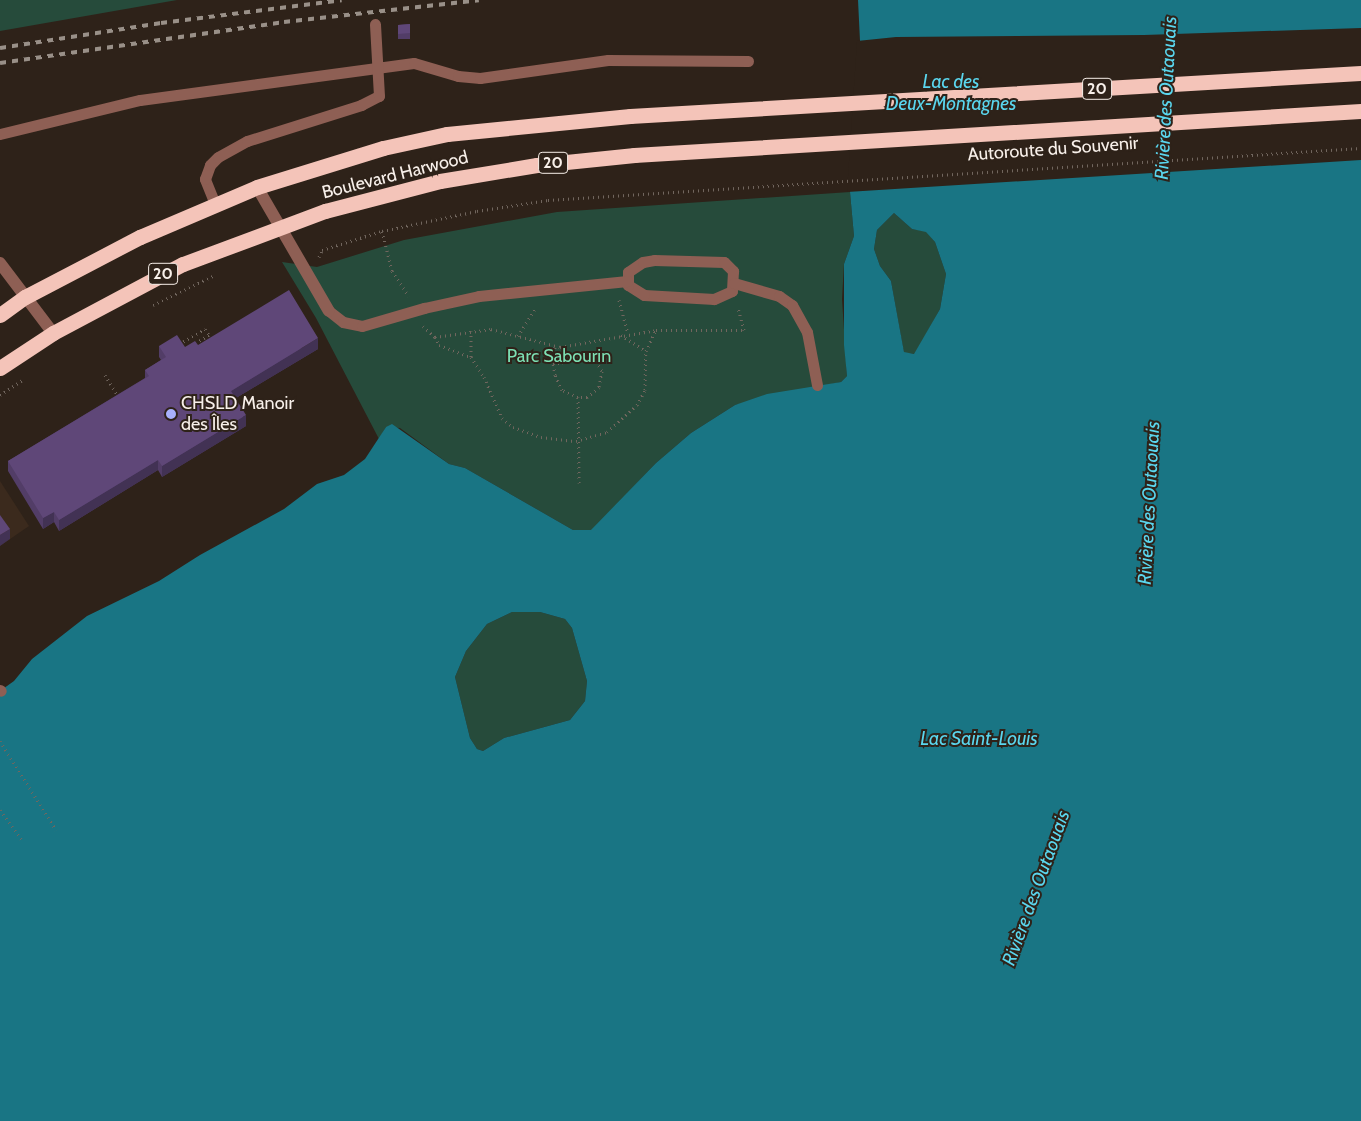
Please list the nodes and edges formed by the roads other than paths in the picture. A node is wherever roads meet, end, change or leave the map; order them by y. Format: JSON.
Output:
{"nodes":[{"id":1,"x":375,"y":24,"type":"dead end"},
{"id":2,"x":748,"y":61,"type":"dead end"},
{"id":3,"x":379,"y":68,"type":"junction"},
{"id":4,"x":1361,"y":73,"type":"edge"},
{"id":5,"x":1361,"y":111,"type":"edge"},
{"id":6,"x":0,"y":134,"type":"edge"},
{"id":7,"x":835,"y":144,"type":"joint"},
{"id":8,"x":257,"y":187,"type":"junction"},
{"id":9,"x":215,"y":204,"type":"junction"},
{"id":10,"x":279,"y":227,"type":"junction"},
{"id":11,"x":0,"y":263,"type":"edge"},
{"id":12,"x":626,"y":281,"type":"junction"},
{"id":13,"x":734,"y":284,"type":"junction"},
{"id":14,"x":25,"y":298,"type":"junction"},
{"id":15,"x":329,"y":311,"type":"joint"},
{"id":16,"x":0,"y":314,"type":"edge"},
{"id":17,"x":53,"y":334,"type":"junction"},
{"id":18,"x":0,"y":368,"type":"edge"},
{"id":19,"x":817,"y":386,"type":"dead end"}],
"edges":[{"from":1,"to":3,"type":"lane"},
{"from":2,"to":3,"type":"lane"},
{"from":3,"to":6,"type":"lane"},
{"from":3,"to":9,"type":"lane"},
{"from":4,"to":8,"type":"highway","name":"Boulevard Harwood","number":"20"},
{"from":5,"to":7,"type":"highway","name":"Autoroute du Souvenir","number":"20"},
{"from":7,"to":10,"type":"highway","name":"Boulevard Harwood","number":"20"},
{"from":8,"to":9,"type":"highway","name":"Boulevard Harwood","number":"20"},
{"from":8,"to":10,"type":"street"},
{"from":9,"to":14,"type":"highway","name":"Boulevard Harwood","number":"20"},
{"from":10,"to":15,"type":"street"},
{"from":10,"to":17,"type":"highway","name":"Boulevard Harwood","number":"20"},
{"from":11,"to":14,"type":"street"},
{"from":12,"to":13,"type":"lane"},
{"from":12,"to":13,"type":"lane"},
{"from":12,"to":15,"type":"lane"},
{"from":13,"to":19,"type":"lane"},
{"from":14,"to":16,"type":"highway","name":"Boulevard Harwood","number":"20"},
{"from":14,"to":17,"type":"street"},
{"from":17,"to":18,"type":"highway","name":"Boulevard Harwood","number":"20"}]}
